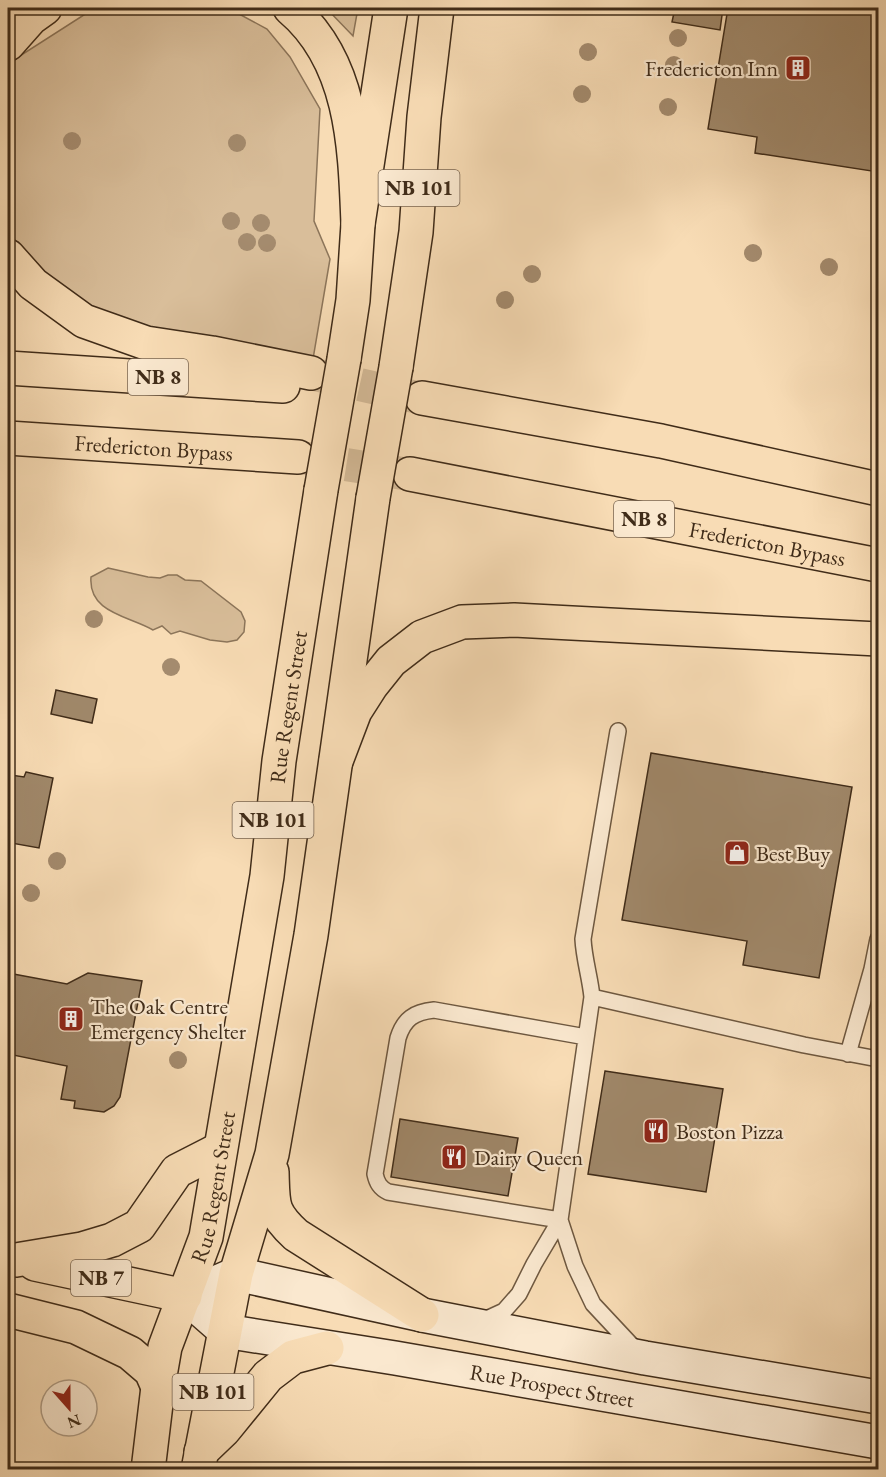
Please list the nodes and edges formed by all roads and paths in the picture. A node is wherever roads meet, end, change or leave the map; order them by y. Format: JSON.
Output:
{"nodes":[{"id":1,"x":45,"y":8,"type":"edge"},
{"id":2,"x":290,"y":8,"type":"edge"},
{"id":3,"x":391,"y":8,"type":"edge"},
{"id":4,"x":437,"y":8,"type":"edge"},
{"id":5,"x":8,"y":44,"type":"edge"},
{"id":6,"x":358,"y":224,"type":"junction"},
{"id":7,"x":8,"y":256,"type":"edge"},
{"id":8,"x":8,"y":368,"type":"edge"},
{"id":9,"x":422,"y":398,"type":"tunnel mouth"},
{"id":10,"x":8,"y":438,"type":"edge"},
{"id":11,"x":298,"y":457,"type":"tunnel mouth"},
{"id":12,"x":410,"y":474,"type":"tunnel mouth"},
{"id":13,"x":879,"y":489,"type":"edge"},
{"id":14,"x":879,"y":565,"type":"edge"},
{"id":15,"x":879,"y":639,"type":"edge"},
{"id":16,"x":618,"y":731,"type":"dead end"},
{"id":17,"x":336,"y":761,"type":"junction"},
{"id":18,"x":879,"y":939,"type":"edge"},
{"id":19,"x":592,"y":997,"type":"junction"},
{"id":20,"x":586,"y":1037,"type":"junction"},
{"id":21,"x":848,"y":1054,"type":"junction"},
{"id":22,"x":879,"y":1059,"type":"edge"},
{"id":23,"x":220,"y":1149,"type":"junction"},
{"id":24,"x":272,"y":1154,"type":"junction"},
{"id":25,"x":560,"y":1220,"type":"junction"},
{"id":26,"x":12,"y":1259,"type":"edge"},
{"id":27,"x":236,"y":1275,"type":"junction"},
{"id":28,"x":185,"y":1296,"type":"junction"},
{"id":29,"x":8,"y":1310,"type":"edge"},
{"id":30,"x":422,"y":1315,"type":"junction"},
{"id":31,"x":475,"y":1324,"type":"junction"},
{"id":32,"x":225,"y":1331,"type":"junction"},
{"id":33,"x":327,"y":1348,"type":"junction"},
{"id":34,"x":645,"y":1358,"type":"junction"},
{"id":35,"x":158,"y":1387,"type":"junction"},
{"id":36,"x":879,"y":1397,"type":"edge"},
{"id":37,"x":879,"y":1442,"type":"edge"},
{"id":38,"x":199,"y":1461,"type":"edge"},
{"id":39,"x":148,"y":1470,"type":"edge"}],
"edges":[{"from":1,"to":5,"type":"main road"},
{"from":2,"to":6,"type":"main road"},
{"from":3,"to":6,"type":"main road","name":"Rue Regent Street","number":"NB 101"},
{"from":4,"to":17,"type":"main road","name":"Rue Regent Street","number":"NB 101","bridge":true},
{"from":6,"to":23,"type":"main road","name":"Rue Regent Street","number":"NB 101","bridge":true},
{"from":7,"to":8,"type":"main road","number":"NB 8"},
{"from":9,"to":13,"type":"main road"},
{"from":10,"to":11,"type":"main road","name":"Fredericton Bypass"},
{"from":12,"to":14,"type":"main road","name":"Fredericton Bypass","number":"NB 8"},
{"from":15,"to":17,"type":"main road"},
{"from":16,"to":19,"type":"lane"},
{"from":17,"to":24,"type":"main road","name":"Rue Regent Street","number":"NB 101"},
{"from":18,"to":21,"type":"lane"},
{"from":19,"to":20,"type":"lane"},
{"from":19,"to":21,"type":"lane"},
{"from":20,"to":25,"type":"lane"},
{"from":20,"to":25,"type":"lane"},
{"from":21,"to":22,"type":"lane"},
{"from":23,"to":26,"type":"main road"},
{"from":23,"to":28,"type":"main road","name":"Rue Regent Street","number":"NB 101"},
{"from":24,"to":27,"type":"main road","name":"Rue Regent Street","number":"NB 101"},
{"from":24,"to":30,"type":"main road"},
{"from":25,"to":31,"type":"lane"},
{"from":25,"to":34,"type":"lane"},
{"from":26,"to":28,"type":"main road","number":"NB 7"},
{"from":27,"to":28,"type":"main road"},
{"from":27,"to":30,"type":"main road","name":"Rue Prospect Street"},
{"from":27,"to":32,"type":"main road","name":"Rue Regent Street","number":"NB 101"},
{"from":28,"to":32,"type":"main road"},
{"from":28,"to":35,"type":"main road","name":"Rue Regent Street","number":"NB 101"},
{"from":29,"to":35,"type":"main road"},
{"from":30,"to":31,"type":"main road","name":"Rue Prospect Street"},
{"from":31,"to":34,"type":"main road","name":"Rue Prospect Street"},
{"from":32,"to":33,"type":"main road","name":"Rue Prospect Street"},
{"from":32,"to":38,"type":"main road","name":"Rue Regent Street","number":"NB 101"},
{"from":33,"to":37,"type":"main road","name":"Rue Prospect Street"},
{"from":33,"to":38,"type":"main road"},
{"from":34,"to":36,"type":"main road","name":"Rue Prospect Street"},
{"from":35,"to":39,"type":"main road","name":"Rue Regent Street","number":"NB 101"}]}
